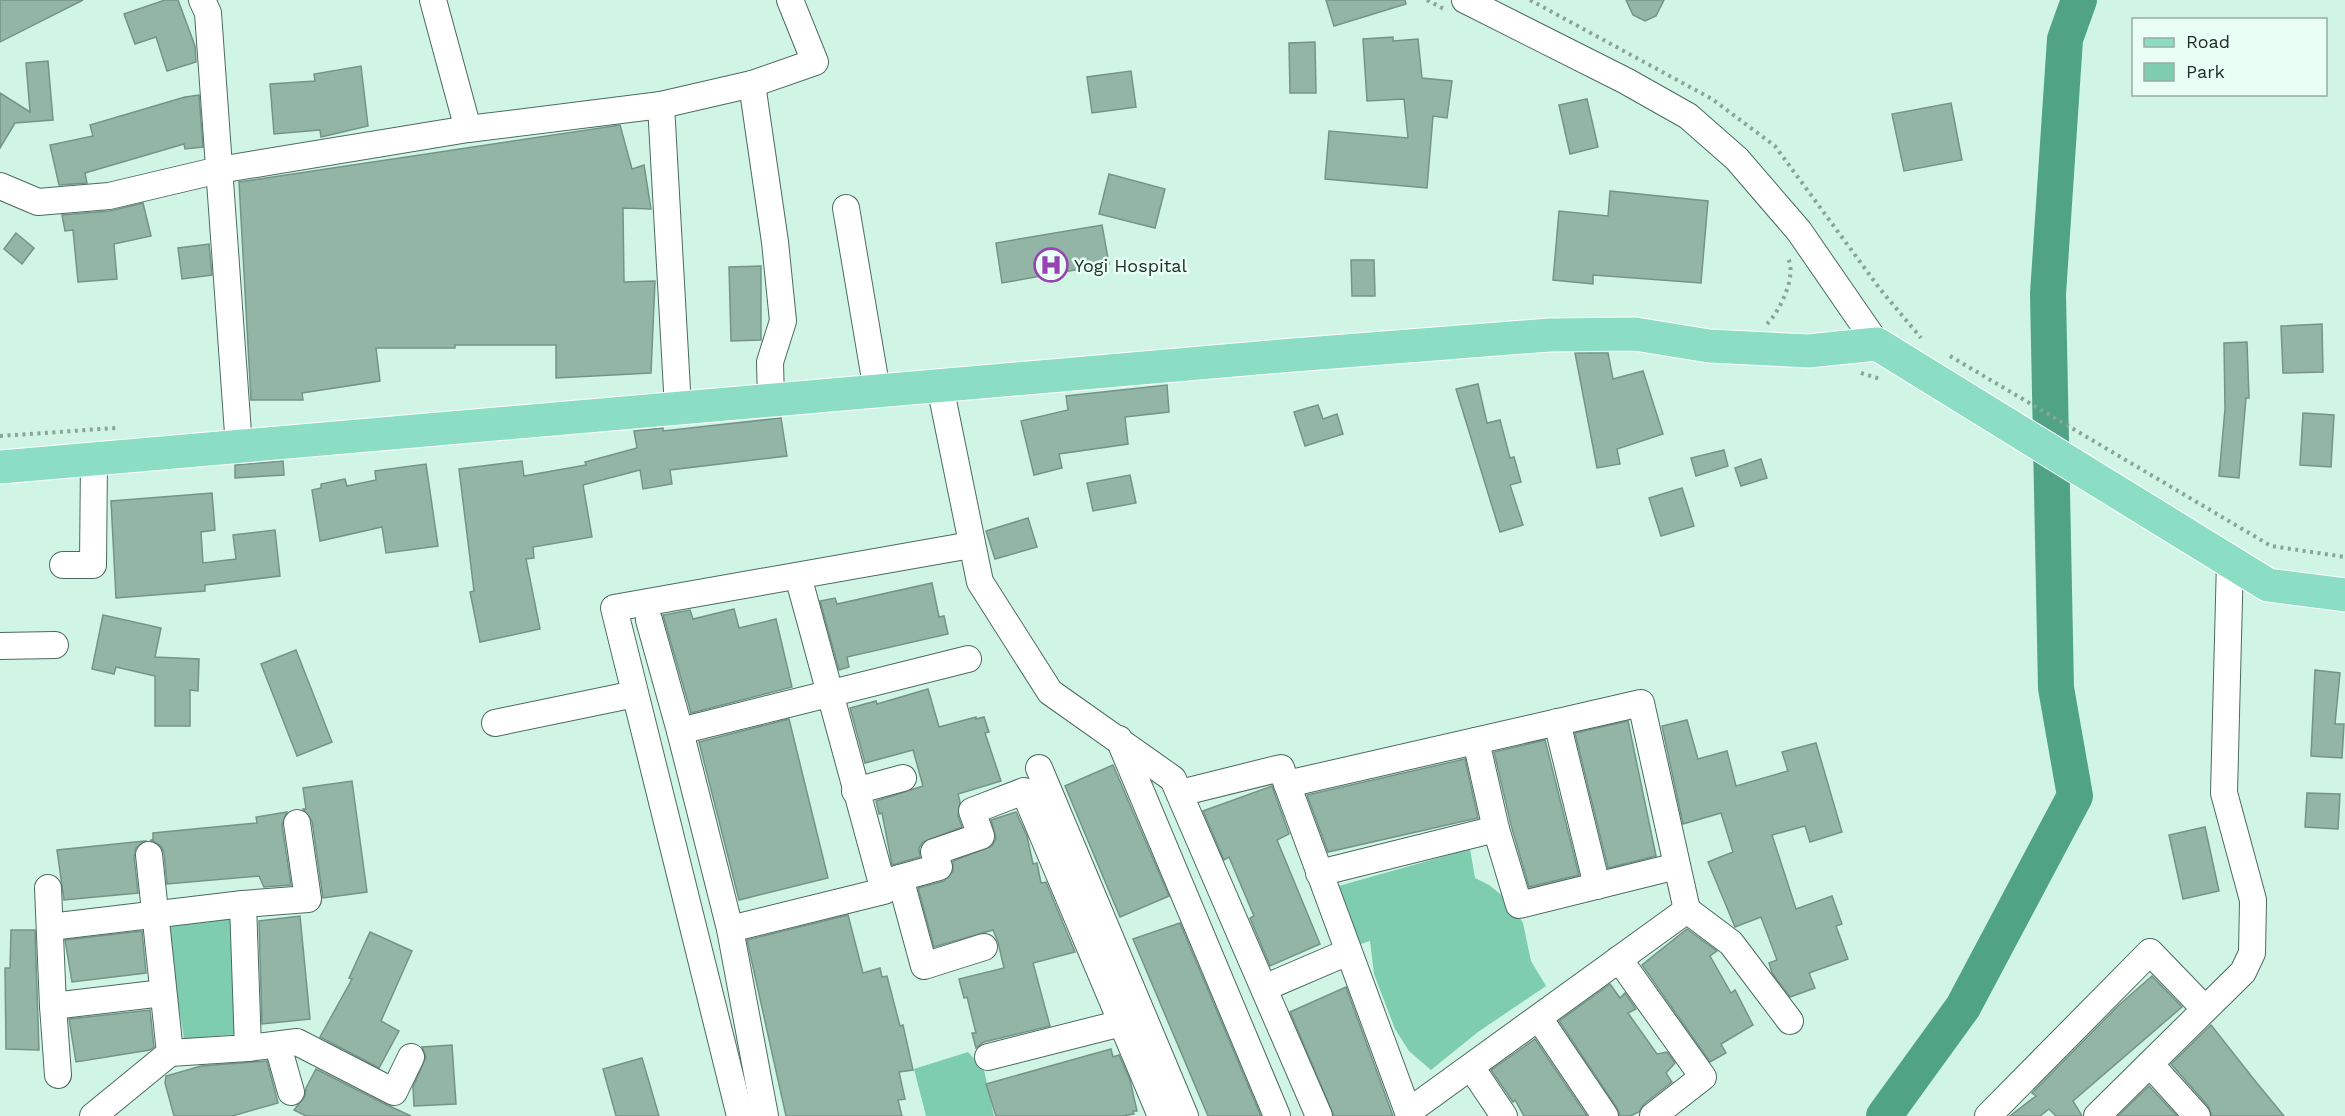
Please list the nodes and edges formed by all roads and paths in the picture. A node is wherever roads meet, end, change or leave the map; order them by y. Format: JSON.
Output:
{"nodes":[{"id":1,"x":202,"y":0,"type":"edge"},
{"id":2,"x":433,"y":0,"type":"edge"},
{"id":3,"x":790,"y":0,"type":"edge"},
{"id":4,"x":1427,"y":0,"type":"edge"},
{"id":5,"x":1530,"y":0,"type":"edge"},
{"id":6,"x":1457,"y":6,"type":"edge"},
{"id":7,"x":752,"y":84,"type":"junction"},
{"id":8,"x":661,"y":105,"type":"junction"},
{"id":9,"x":468,"y":129,"type":"junction"},
{"id":10,"x":219,"y":170,"type":"junction"},
{"id":11,"x":0,"y":186,"type":"edge"},
{"id":12,"x":846,"y":208,"type":"dead end"},
{"id":13,"x":1787,"y":256,"type":"dead end"},
{"id":14,"x":1762,"y":329,"type":"dead end"},
{"id":15,"x":1929,"y":343,"type":"dead end"},
{"id":16,"x":1877,"y":344,"type":"junction"},
{"id":17,"x":1942,"y":366,"type":"junction"},
{"id":18,"x":1857,"y":372,"type":"dead end"},
{"id":19,"x":1886,"y":380,"type":"dead end"},
{"id":20,"x":940,"y":386,"type":"junction"},
{"id":21,"x":877,"y":391,"type":"junction"},
{"id":22,"x":771,"y":400,"type":"junction"},
{"id":23,"x":678,"y":408,"type":"junction"},
{"id":24,"x":128,"y":428,"type":"dead end"},
{"id":25,"x":0,"y":436,"type":"edge"},
{"id":26,"x":239,"y":447,"type":"junction"},
{"id":27,"x":94,"y":459,"type":"junction"},
{"id":28,"x":0,"y":467,"type":"edge"},
{"id":29,"x":971,"y":545,"type":"junction"},
{"id":30,"x":2345,"y":557,"type":"edge"},
{"id":31,"x":2230,"y":561,"type":"junction"},
{"id":32,"x":63,"y":565,"type":"dead end"},
{"id":33,"x":798,"y":576,"type":"junction"},
{"id":34,"x":2345,"y":595,"type":"edge"},
{"id":35,"x":649,"y":620,"type":"dead end"},
{"id":36,"x":55,"y":645,"type":"dead end"},
{"id":37,"x":0,"y":646,"type":"edge"},
{"id":38,"x":968,"y":659,"type":"dead end"},
{"id":39,"x":635,"y":694,"type":"junction"},
{"id":40,"x":830,"y":694,"type":"junction"},
{"id":41,"x":1557,"y":722,"type":"junction"},
{"id":42,"x":495,"y":723,"type":"dead end"},
{"id":43,"x":680,"y":731,"type":"junction"},
{"id":44,"x":1119,"y":739,"type":"junction"},
{"id":45,"x":1476,"y":741,"type":"junction"},
{"id":46,"x":1039,"y":768,"type":"dead end"},
{"id":47,"x":903,"y":778,"type":"dead end"},
{"id":48,"x":1287,"y":783,"type":"junction"},
{"id":49,"x":855,"y":791,"type":"junction"},
{"id":50,"x":1180,"y":793,"type":"junction"},
{"id":51,"x":297,"y":823,"type":"dead end"},
{"id":52,"x":1496,"y":829,"type":"junction"},
{"id":53,"x":149,"y":855,"type":"dead end"},
{"id":54,"x":1677,"y":866,"type":"junction"},
{"id":55,"x":1319,"y":873,"type":"junction"},
{"id":56,"x":891,"y":880,"type":"junction"},
{"id":57,"x":1597,"y":886,"type":"junction"},
{"id":58,"x":48,"y":888,"type":"dead end"},
{"id":59,"x":243,"y":904,"type":"junction"},
{"id":60,"x":1687,"y":910,"type":"junction"},
{"id":61,"x":155,"y":913,"type":"junction"},
{"id":62,"x":50,"y":927,"type":"junction"},
{"id":63,"x":730,"y":929,"type":"junction"},
{"id":64,"x":984,"y":947,"type":"dead end"},
{"id":65,"x":1348,"y":952,"type":"junction"},
{"id":66,"x":1619,"y":959,"type":"junction"},
{"id":67,"x":1264,"y":988,"type":"junction"},
{"id":68,"x":163,"y":993,"type":"junction"},
{"id":69,"x":53,"y":1006,"type":"junction"},
{"id":70,"x":2205,"y":1009,"type":"junction"},
{"id":71,"x":1539,"y":1018,"type":"junction"},
{"id":72,"x":1790,"y":1021,"type":"dead end"},
{"id":73,"x":1122,"y":1023,"type":"junction"},
{"id":74,"x":278,"y":1046,"type":"junction"},
{"id":75,"x":248,"y":1048,"type":"junction"},
{"id":76,"x":170,"y":1053,"type":"junction"},
{"id":77,"x":411,"y":1057,"type":"dead end"},
{"id":78,"x":988,"y":1057,"type":"dead end"},
{"id":79,"x":2150,"y":1064,"type":"junction"},
{"id":80,"x":1471,"y":1067,"type":"junction"},
{"id":81,"x":57,"y":1075,"type":"dead end"},
{"id":82,"x":291,"y":1092,"type":"dead end"},
{"id":83,"x":1409,"y":1114,"type":"edge"},
{"id":84,"x":93,"y":1116,"type":"edge"},
{"id":85,"x":740,"y":1116,"type":"edge"},
{"id":86,"x":765,"y":1116,"type":"edge"},
{"id":87,"x":1161,"y":1116,"type":"edge"},
{"id":88,"x":1185,"y":1116,"type":"edge"},
{"id":89,"x":1278,"y":1116,"type":"edge"},
{"id":90,"x":1319,"y":1116,"type":"edge"},
{"id":91,"x":1504,"y":1116,"type":"edge"},
{"id":92,"x":1605,"y":1116,"type":"edge"},
{"id":93,"x":1653,"y":1116,"type":"edge"},
{"id":94,"x":1988,"y":1116,"type":"edge"},
{"id":95,"x":2097,"y":1116,"type":"edge"},
{"id":96,"x":2197,"y":1116,"type":"edge"}],
"edges":[{"from":1,"to":10,"type":"street"},
{"from":2,"to":9,"type":"street"},
{"from":3,"to":7,"type":"street"},
{"from":4,"to":6,"type":"path"},
{"from":5,"to":15,"type":"path"},
{"from":6,"to":16,"type":"street"},
{"from":7,"to":8,"type":"street"},
{"from":7,"to":22,"type":"street"},
{"from":8,"to":9,"type":"street"},
{"from":8,"to":23,"type":"street"},
{"from":9,"to":10,"type":"street"},
{"from":10,"to":11,"type":"street"},
{"from":10,"to":26,"type":"street"},
{"from":12,"to":21,"type":"street"},
{"from":13,"to":14,"type":"path"},
{"from":16,"to":17,"type":"main road"},
{"from":16,"to":20,"type":"main road"},
{"from":17,"to":30,"type":"path"},
{"from":17,"to":31,"type":"main road"},
{"from":18,"to":19,"type":"path"},
{"from":20,"to":21,"type":"main road"},
{"from":20,"to":29,"type":"street"},
{"from":21,"to":22,"type":"main road"},
{"from":22,"to":23,"type":"main road"},
{"from":23,"to":26,"type":"main road"},
{"from":24,"to":25,"type":"path"},
{"from":26,"to":27,"type":"main road"},
{"from":27,"to":28,"type":"main road"},
{"from":27,"to":32,"type":"street"},
{"from":29,"to":33,"type":"street"},
{"from":29,"to":44,"type":"street"},
{"from":31,"to":34,"type":"main road"},
{"from":31,"to":70,"type":"street"},
{"from":33,"to":39,"type":"street"},
{"from":33,"to":40,"type":"street"},
{"from":35,"to":43,"type":"street"},
{"from":36,"to":37,"type":"street"},
{"from":38,"to":40,"type":"street"},
{"from":39,"to":42,"type":"street"},
{"from":39,"to":85,"type":"street"},
{"from":40,"to":43,"type":"street"},
{"from":40,"to":49,"type":"street"},
{"from":41,"to":45,"type":"street"},
{"from":41,"to":54,"type":"street"},
{"from":41,"to":57,"type":"street"},
{"from":43,"to":63,"type":"street"},
{"from":44,"to":50,"type":"street"},
{"from":44,"to":89,"type":"street"},
{"from":45,"to":48,"type":"street"},
{"from":45,"to":52,"type":"street"},
{"from":46,"to":88,"type":"street"},
{"from":47,"to":49,"type":"street"},
{"from":48,"to":50,"type":"street"},
{"from":48,"to":55,"type":"street"},
{"from":49,"to":56,"type":"street"},
{"from":50,"to":67,"type":"street"},
{"from":51,"to":59,"type":"street"},
{"from":52,"to":55,"type":"street"},
{"from":52,"to":57,"type":"street"},
{"from":53,"to":61,"type":"street"},
{"from":54,"to":57,"type":"street"},
{"from":54,"to":60,"type":"street"},
{"from":55,"to":65,"type":"street"},
{"from":56,"to":63,"type":"street"},
{"from":56,"to":64,"type":"street"},
{"from":56,"to":73,"type":"street"},
{"from":58,"to":62,"type":"street"},
{"from":59,"to":61,"type":"street"},
{"from":59,"to":75,"type":"street"},
{"from":60,"to":66,"type":"street"},
{"from":60,"to":72,"type":"street"},
{"from":61,"to":62,"type":"street"},
{"from":61,"to":68,"type":"street"},
{"from":62,"to":69,"type":"street"},
{"from":63,"to":86,"type":"street"},
{"from":65,"to":67,"type":"street"},
{"from":65,"to":83,"type":"street"},
{"from":66,"to":71,"type":"street"},
{"from":66,"to":93,"type":"street"},
{"from":67,"to":90,"type":"street"},
{"from":68,"to":69,"type":"street"},
{"from":68,"to":76,"type":"street"},
{"from":69,"to":81,"type":"street"},
{"from":70,"to":79,"type":"street"},
{"from":70,"to":94,"type":"street"},
{"from":71,"to":80,"type":"street"},
{"from":71,"to":92,"type":"street"},
{"from":73,"to":78,"type":"street"},
{"from":73,"to":87,"type":"street"},
{"from":74,"to":75,"type":"street"},
{"from":74,"to":77,"type":"street"},
{"from":74,"to":82,"type":"street"},
{"from":75,"to":76,"type":"street"},
{"from":76,"to":84,"type":"street"},
{"from":79,"to":95,"type":"street"},
{"from":79,"to":96,"type":"street"},
{"from":80,"to":83,"type":"street"},
{"from":80,"to":91,"type":"street"}]}
